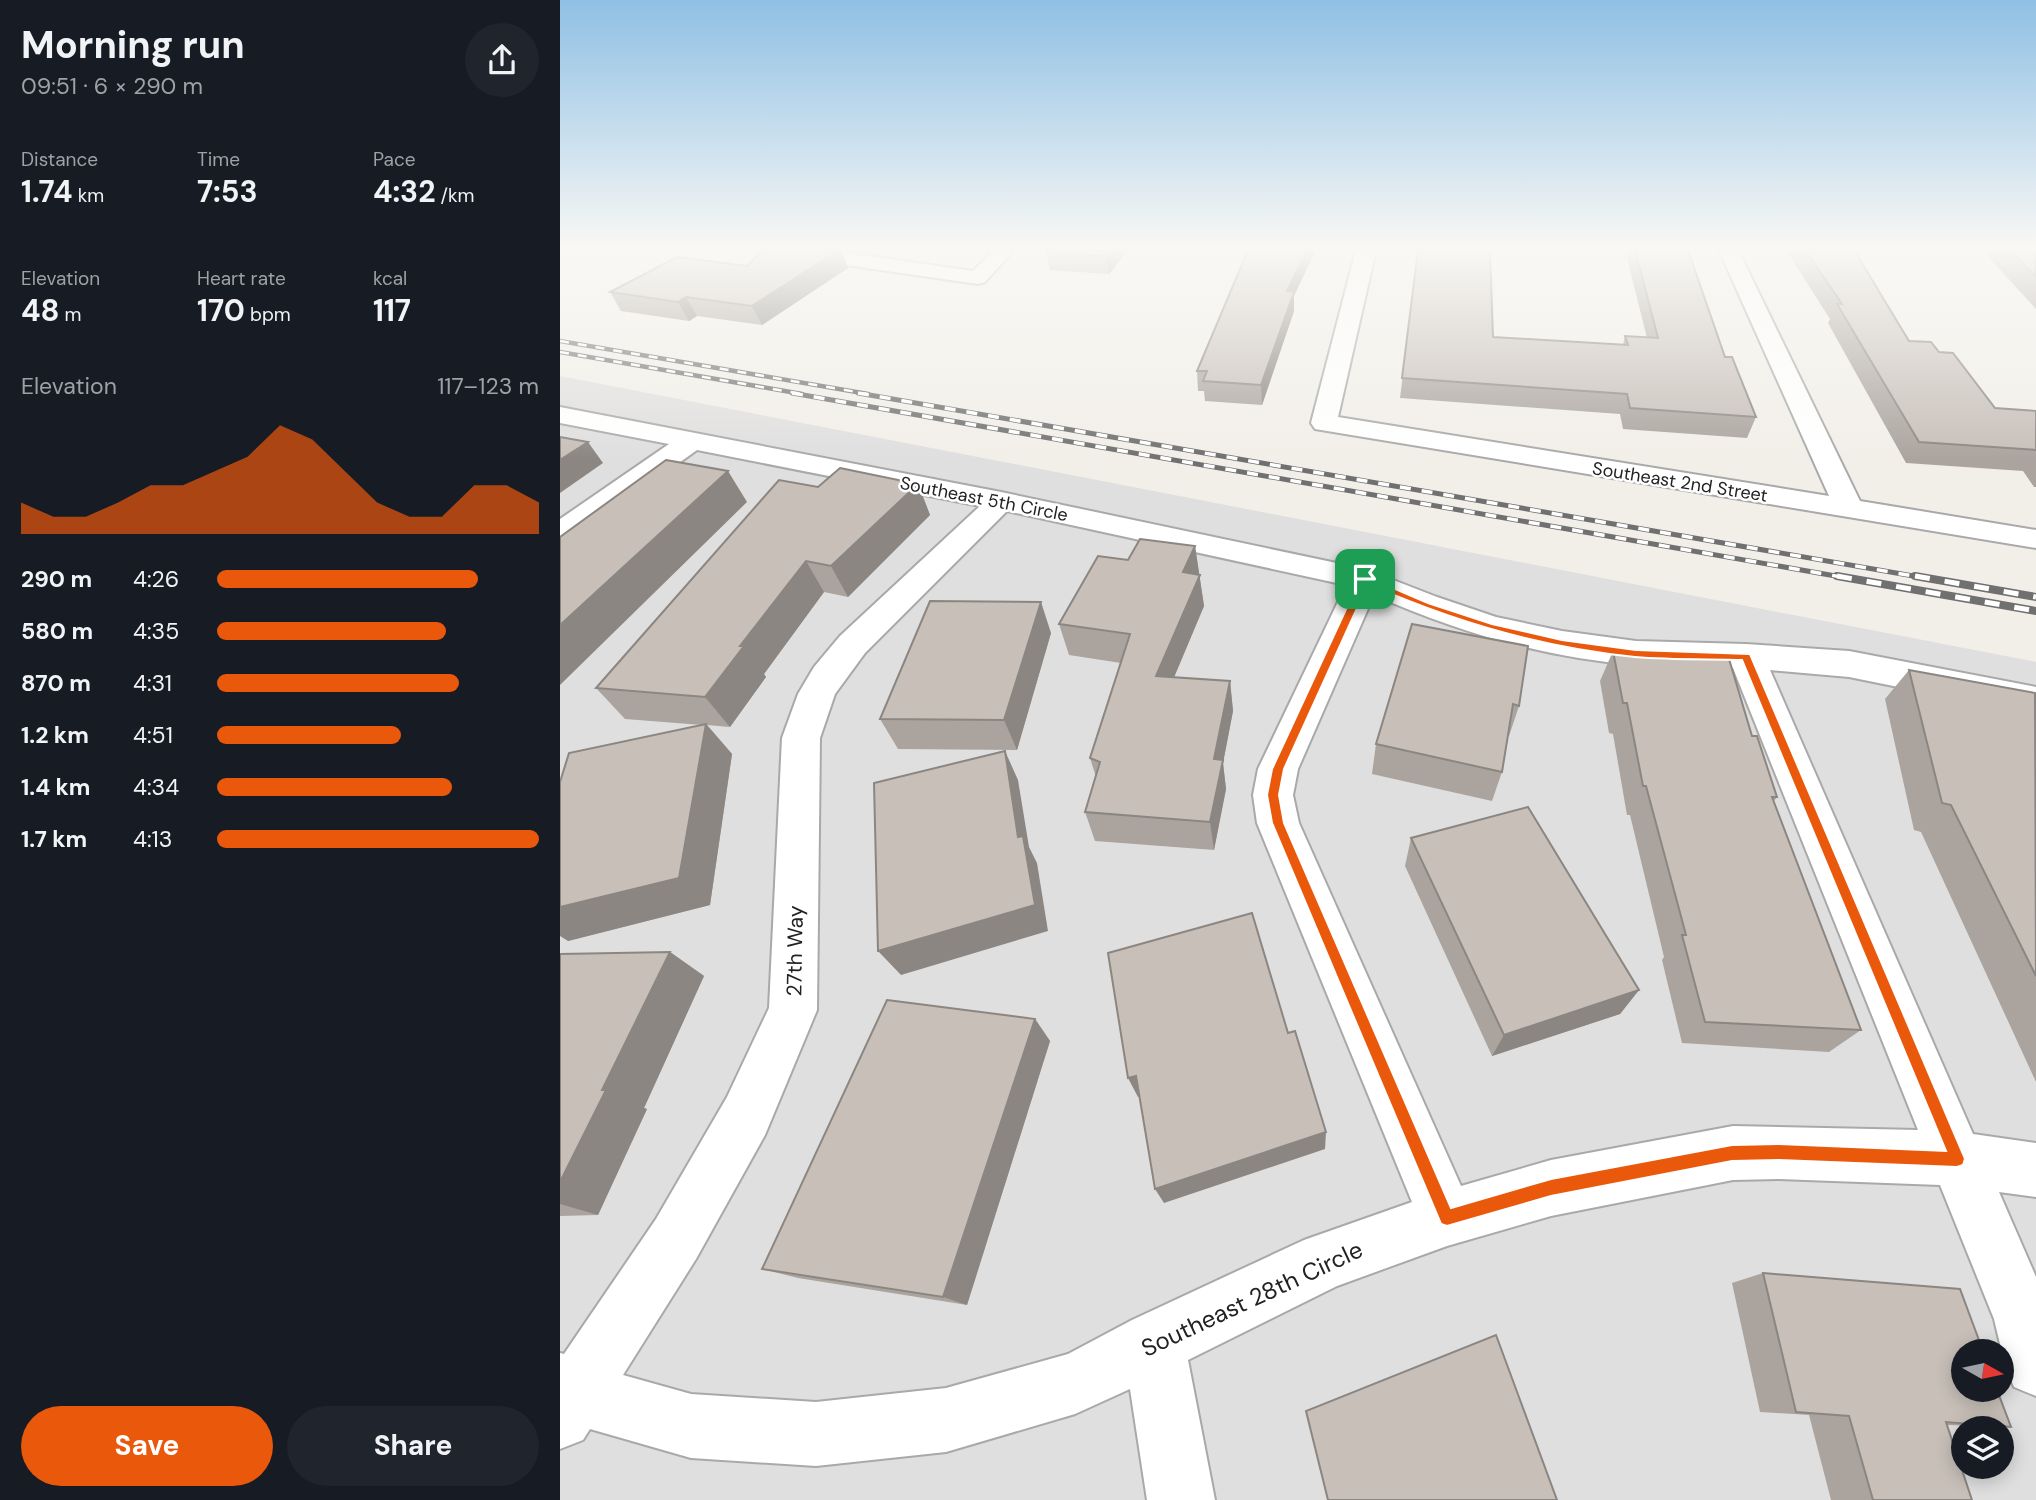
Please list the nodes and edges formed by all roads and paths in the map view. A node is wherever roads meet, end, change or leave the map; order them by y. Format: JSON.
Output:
{"nodes":[{"id":1,"x":1349,"y":320,"type":"edge"},
{"id":2,"x":1761,"y":320,"type":"edge"},
{"id":3,"x":560,"y":415,"type":"edge"},
{"id":4,"x":691,"y":441,"type":"junction"},
{"id":5,"x":1001,"y":501,"type":"junction"},
{"id":6,"x":1850,"y":510,"type":"junction"},
{"id":7,"x":560,"y":533,"type":"edge"},
{"id":8,"x":2036,"y":538,"type":"edge"},
{"id":9,"x":1365,"y":579,"type":"junction"},
{"id":10,"x":1746,"y":656,"type":"junction"},
{"id":11,"x":2036,"y":701,"type":"edge"},
{"id":12,"x":1957,"y":1159,"type":"junction"},
{"id":13,"x":2036,"y":1170,"type":"edge"},
{"id":14,"x":1447,"y":1218,"type":"junction"},
{"id":15,"x":1154,"y":1342,"type":"junction"},
{"id":16,"x":2036,"y":1365,"type":"edge"},
{"id":17,"x":565,"y":1398,"type":"edge"},
{"id":18,"x":1181,"y":1500,"type":"edge"}],
"edges":[{"from":1,"to":6,"type":"street","name":"Southeast 2nd Street"},
{"from":2,"to":6,"type":"street"},
{"from":3,"to":4,"type":"street","name":"Southeast 5th Circle"},
{"from":4,"to":5,"type":"street","name":"Southeast 5th Circle"},
{"from":4,"to":7,"type":"street"},
{"from":5,"to":9,"type":"street","name":"Southeast 5th Circle"},
{"from":5,"to":17,"type":"street","name":"27th Way"},
{"from":6,"to":8,"type":"street","name":"Southeast 2nd Street"},
{"from":9,"to":10,"type":"street","name":"Southeast 5th Circle"},
{"from":9,"to":14,"type":"street"},
{"from":10,"to":11,"type":"street","name":"Southeast 5th Circle"},
{"from":10,"to":12,"type":"street"},
{"from":12,"to":13,"type":"street","name":"Southeast 28th Circle"},
{"from":12,"to":14,"type":"street","name":"Southeast 28th Circle"},
{"from":12,"to":16,"type":"street"},
{"from":14,"to":15,"type":"street","name":"Southeast 28th Circle"},
{"from":15,"to":17,"type":"street","name":"Southeast 28th Circle"},
{"from":15,"to":18,"type":"street"}]}
